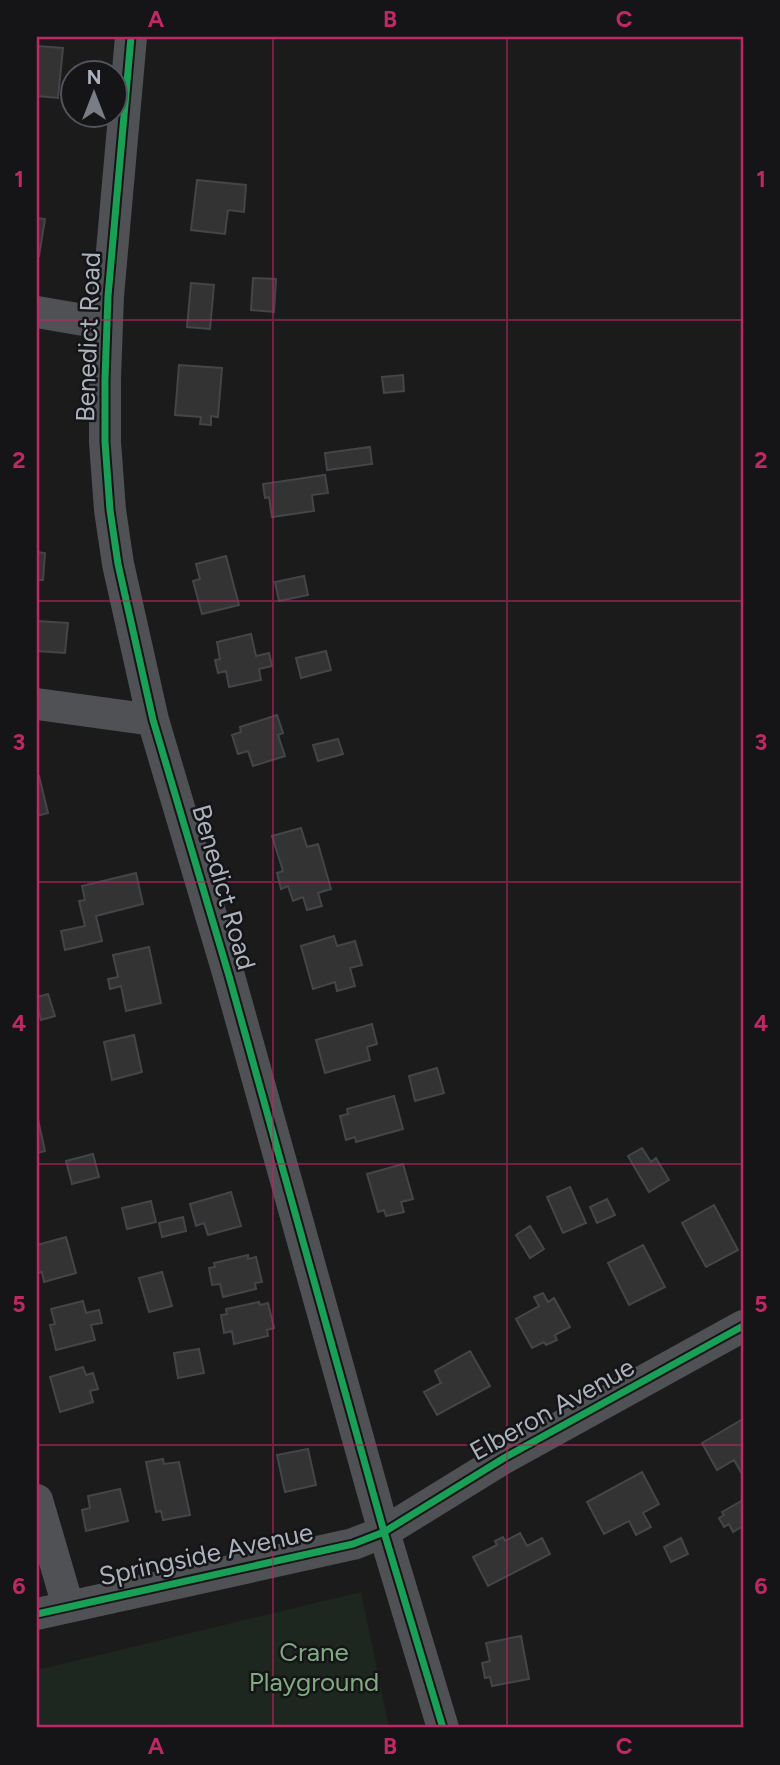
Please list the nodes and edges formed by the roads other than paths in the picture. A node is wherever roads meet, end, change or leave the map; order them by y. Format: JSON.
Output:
{"nodes":[{"id":1,"x":131,"y":37,"type":"edge"},
{"id":2,"x":37,"y":312,"type":"edge"},
{"id":3,"x":107,"y":324,"type":"junction"},
{"id":4,"x":37,"y":704,"type":"edge"},
{"id":5,"x":153,"y":720,"type":"junction"},
{"id":6,"x":743,"y":1326,"type":"edge"},
{"id":7,"x":37,"y":1500,"type":"edge"},
{"id":8,"x":384,"y":1532,"type":"junction"},
{"id":9,"x":68,"y":1606,"type":"junction"},
{"id":10,"x":37,"y":1614,"type":"edge"},
{"id":11,"x":443,"y":1728,"type":"edge"}],
"edges":[{"from":1,"to":3,"type":"street","name":"Benedict Road"},
{"from":2,"to":3,"type":"street"},
{"from":3,"to":5,"type":"street","name":"Benedict Road"},
{"from":4,"to":5,"type":"street"},
{"from":5,"to":8,"type":"street","name":"Benedict Road"},
{"from":6,"to":8,"type":"street","name":"Elberon Avenue"},
{"from":7,"to":9,"type":"street"},
{"from":8,"to":9,"type":"street","name":"Springside Avenue"},
{"from":8,"to":11,"type":"street","name":"Benedict Road"},
{"from":9,"to":10,"type":"street","name":"Springside Avenue"}]}
